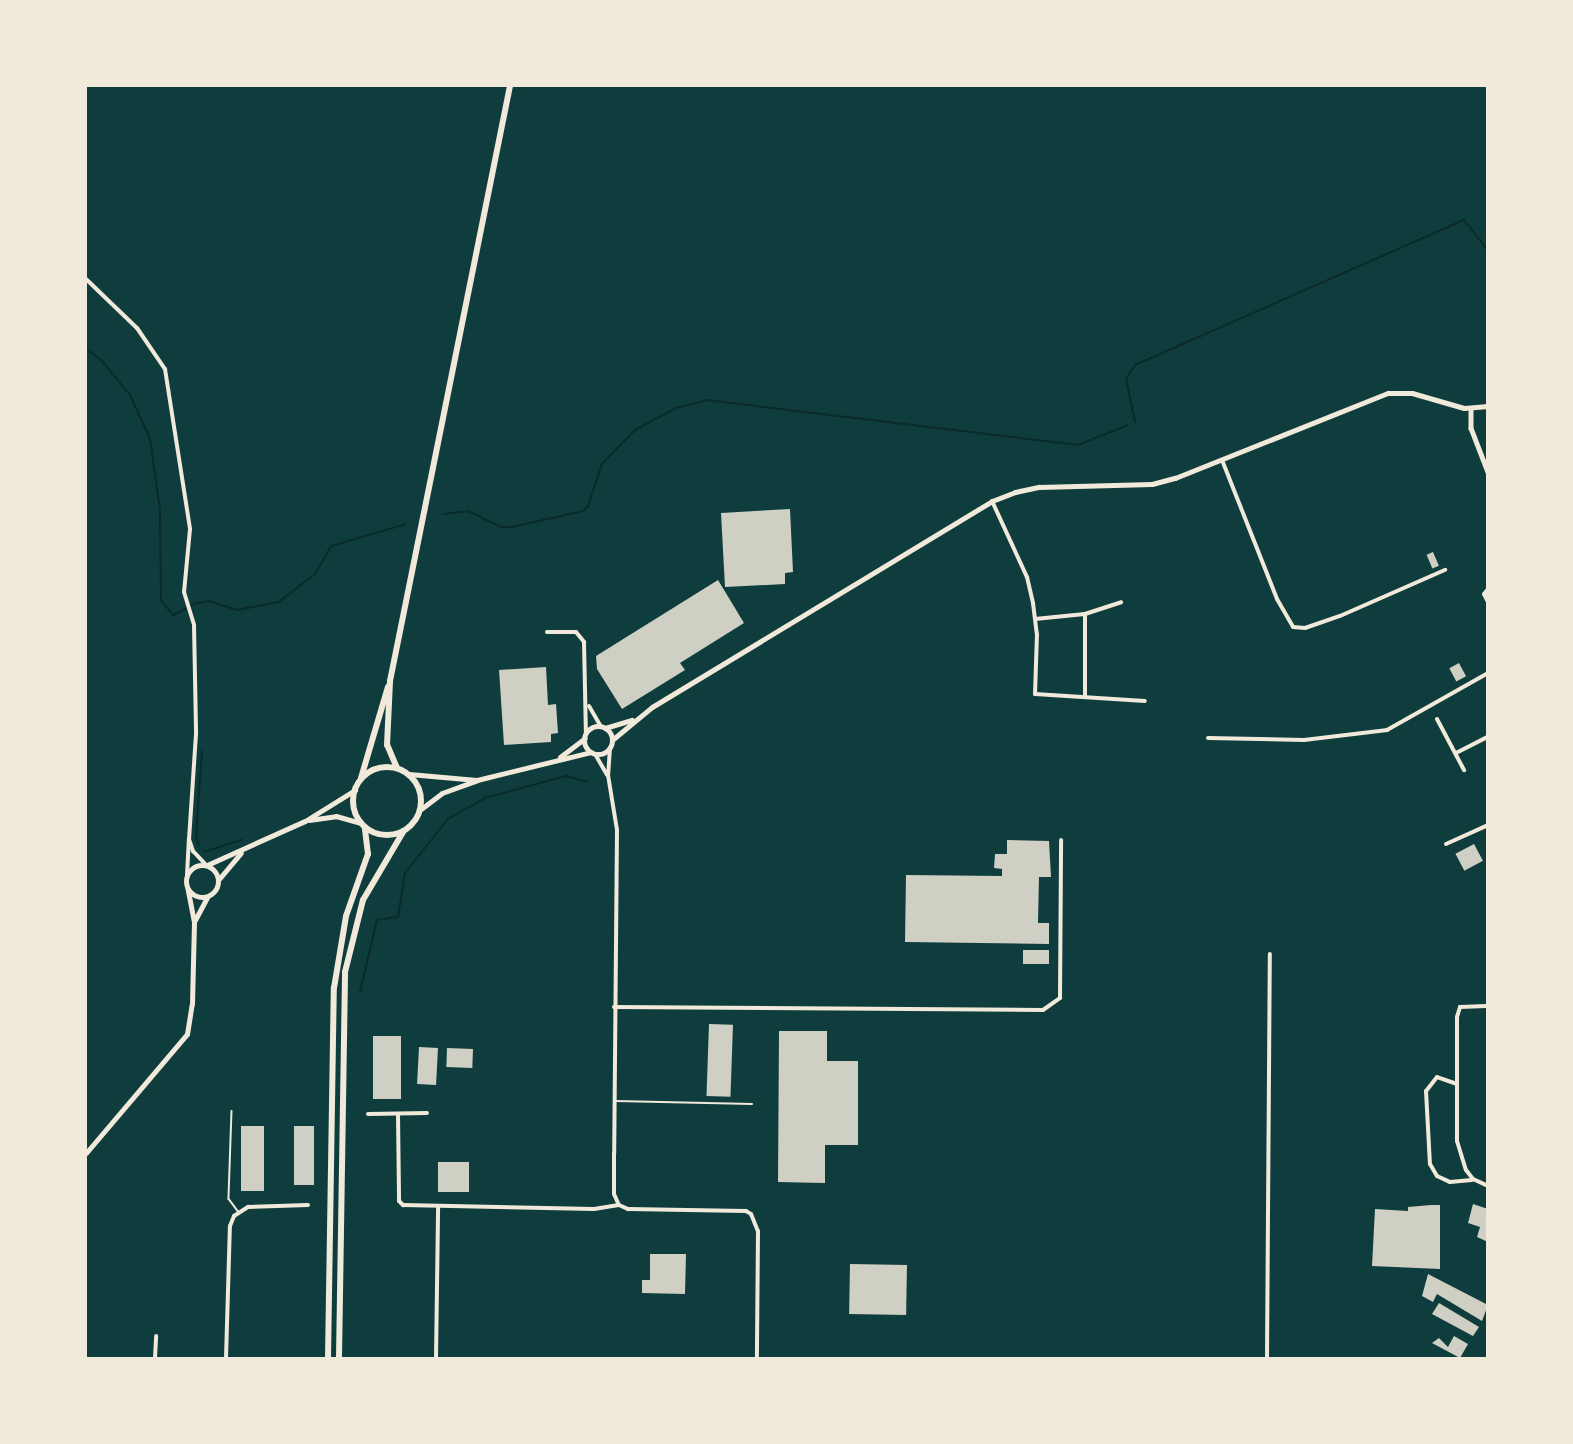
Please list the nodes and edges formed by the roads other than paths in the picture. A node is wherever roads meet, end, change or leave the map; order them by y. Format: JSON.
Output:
{"nodes":[{"id":1,"x":510,"y":86,"type":"edge"},
{"id":2,"x":86,"y":279,"type":"edge"},
{"id":3,"x":1488,"y":406,"type":"edge"},
{"id":4,"x":1472,"y":408,"type":"junction"},
{"id":5,"x":1222,"y":460,"type":"junction"},
{"id":6,"x":1488,"y":472,"type":"edge"},
{"id":7,"x":993,"y":501,"type":"junction"},
{"id":8,"x":1445,"y":570,"type":"dead end"},
{"id":9,"x":1488,"y":589,"type":"edge"},
{"id":10,"x":1121,"y":602,"type":"dead end"},
{"id":11,"x":1488,"y":602,"type":"edge"},
{"id":12,"x":1085,"y":614,"type":"junction"},
{"id":13,"x":1035,"y":619,"type":"junction"},
{"id":14,"x":547,"y":632,"type":"dead end"},
{"id":15,"x":1488,"y":673,"type":"edge"},
{"id":16,"x":390,"y":681,"type":"junction"},
{"id":17,"x":1085,"y":697,"type":"junction"},
{"id":18,"x":1145,"y":701,"type":"dead end"},
{"id":19,"x":588,"y":706,"type":"junction"},
{"id":20,"x":1437,"y":719,"type":"dead end"},
{"id":21,"x":632,"y":720,"type":"junction"},
{"id":22,"x":603,"y":727,"type":"junction"},
{"id":23,"x":585,"y":736,"type":"junction"},
{"id":24,"x":1488,"y":737,"type":"edge"},
{"id":25,"x":1208,"y":738,"type":"dead end"},
{"id":26,"x":612,"y":740,"type":"junction"},
{"id":27,"x":610,"y":748,"type":"junction"},
{"id":28,"x":593,"y":753,"type":"junction"},
{"id":29,"x":1456,"y":753,"type":"junction"},
{"id":30,"x":558,"y":759,"type":"junction"},
{"id":31,"x":397,"y":768,"type":"junction"},
{"id":32,"x":1464,"y":770,"type":"dead end"},
{"id":33,"x":408,"y":774,"type":"junction"},
{"id":34,"x":608,"y":776,"type":"junction"},
{"id":35,"x":361,"y":779,"type":"junction"},
{"id":36,"x":477,"y":780,"type":"junction"},
{"id":37,"x":355,"y":790,"type":"junction"},
{"id":38,"x":421,"y":809,"type":"junction"},
{"id":39,"x":305,"y":821,"type":"junction"},
{"id":40,"x":363,"y":825,"type":"junction"},
{"id":41,"x":1488,"y":825,"type":"edge"},
{"id":42,"x":403,"y":832,"type":"junction"},
{"id":43,"x":189,"y":839,"type":"junction"},
{"id":44,"x":1061,"y":840,"type":"dead end"},
{"id":45,"x":1446,"y":844,"type":"dead end"},
{"id":46,"x":250,"y":846,"type":"junction"},
{"id":47,"x":206,"y":865,"type":"junction"},
{"id":48,"x":187,"y":875,"type":"junction"},
{"id":49,"x":219,"y":879,"type":"junction"},
{"id":50,"x":188,"y":890,"type":"junction"},
{"id":51,"x":208,"y":896,"type":"junction"},
{"id":52,"x":194,"y":922,"type":"junction"},
{"id":53,"x":1270,"y":954,"type":"dead end"},
{"id":54,"x":1486,"y":1006,"type":"edge"},
{"id":55,"x":614,"y":1008,"type":"junction"},
{"id":56,"x":1457,"y":1084,"type":"junction"},
{"id":57,"x":615,"y":1101,"type":"junction"},
{"id":58,"x":752,"y":1104,"type":"dead end"},
{"id":59,"x":232,"y":1112,"type":"dead end"},
{"id":60,"x":427,"y":1113,"type":"dead end"},
{"id":61,"x":368,"y":1114,"type":"dead end"},
{"id":62,"x":398,"y":1114,"type":"junction"},
{"id":63,"x":86,"y":1153,"type":"edge"},
{"id":64,"x":1473,"y":1179,"type":"junction"},
{"id":65,"x":1488,"y":1186,"type":"edge"},
{"id":66,"x":619,"y":1204,"type":"junction"},
{"id":67,"x":308,"y":1205,"type":"dead end"},
{"id":68,"x":438,"y":1206,"type":"junction"},
{"id":69,"x":238,"y":1212,"type":"junction"},
{"id":70,"x":156,"y":1335,"type":"dead end"},
{"id":71,"x":155,"y":1359,"type":"edge"},
{"id":72,"x":226,"y":1359,"type":"edge"},
{"id":73,"x":328,"y":1359,"type":"edge"},
{"id":74,"x":339,"y":1359,"type":"edge"},
{"id":75,"x":436,"y":1359,"type":"edge"},
{"id":76,"x":757,"y":1359,"type":"edge"},
{"id":77,"x":1267,"y":1359,"type":"edge"}],
"edges":[{"from":1,"to":16,"type":"highway"},
{"from":2,"to":43,"type":"street"},
{"from":3,"to":4,"type":"main road"},
{"from":4,"to":5,"type":"main road"},
{"from":4,"to":6,"type":"street"},
{"from":5,"to":7,"type":"main road"},
{"from":5,"to":8,"type":"street"},
{"from":7,"to":13,"type":"street"},
{"from":7,"to":21,"type":"main road"},
{"from":9,"to":11,"type":"street"},
{"from":10,"to":12,"type":"street"},
{"from":12,"to":13,"type":"street"},
{"from":12,"to":17,"type":"street"},
{"from":13,"to":17,"type":"street"},
{"from":14,"to":19,"type":"street"},
{"from":15,"to":25,"type":"street"},
{"from":16,"to":31,"type":"highway"},
{"from":16,"to":35,"type":"highway"},
{"from":17,"to":18,"type":"street"},
{"from":19,"to":22,"type":"street"},
{"from":19,"to":23,"type":"street"},
{"from":20,"to":29,"type":"street"},
{"from":21,"to":22,"type":"main road"},
{"from":21,"to":26,"type":"main road"},
{"from":22,"to":23,"type":"main road"},
{"from":22,"to":26,"type":"main road"},
{"from":23,"to":28,"type":"main road"},
{"from":23,"to":30,"type":"main road"},
{"from":24,"to":29,"type":"street"},
{"from":26,"to":27,"type":"main road"},
{"from":27,"to":28,"type":"main road"},
{"from":27,"to":34,"type":"street"},
{"from":28,"to":30,"type":"main road"},
{"from":28,"to":34,"type":"street"},
{"from":29,"to":32,"type":"street"},
{"from":30,"to":36,"type":"main road"},
{"from":31,"to":33,"type":"highway"},
{"from":31,"to":35,"type":"highway"},
{"from":33,"to":36,"type":"main road"},
{"from":33,"to":38,"type":"highway"},
{"from":34,"to":55,"type":"street"},
{"from":35,"to":37,"type":"highway"},
{"from":36,"to":38,"type":"main road"},
{"from":37,"to":39,"type":"main road"},
{"from":37,"to":40,"type":"highway"},
{"from":38,"to":42,"type":"highway"},
{"from":39,"to":40,"type":"main road"},
{"from":39,"to":46,"type":"main road"},
{"from":40,"to":42,"type":"highway"},
{"from":40,"to":73,"type":"highway"},
{"from":41,"to":45,"type":"street"},
{"from":42,"to":74,"type":"highway"},
{"from":43,"to":47,"type":"street"},
{"from":43,"to":48,"type":"street"},
{"from":44,"to":55,"type":"street"},
{"from":46,"to":47,"type":"main road"},
{"from":46,"to":49,"type":"main road"},
{"from":47,"to":48,"type":"main road"},
{"from":47,"to":49,"type":"main road"},
{"from":48,"to":50,"type":"main road"},
{"from":49,"to":51,"type":"main road"},
{"from":50,"to":51,"type":"main road"},
{"from":50,"to":52,"type":"main road"},
{"from":51,"to":52,"type":"main road"},
{"from":52,"to":63,"type":"main road"},
{"from":53,"to":77,"type":"street"},
{"from":54,"to":56,"type":"street"},
{"from":55,"to":57,"type":"street"},
{"from":56,"to":64,"type":"street"},
{"from":56,"to":64,"type":"street"},
{"from":57,"to":58,"type":"lane"},
{"from":57,"to":66,"type":"street"},
{"from":59,"to":69,"type":"lane"},
{"from":60,"to":62,"type":"street"},
{"from":61,"to":62,"type":"street"},
{"from":62,"to":68,"type":"street"},
{"from":64,"to":65,"type":"street"},
{"from":66,"to":68,"type":"street"},
{"from":66,"to":76,"type":"street"},
{"from":67,"to":69,"type":"street"},
{"from":68,"to":75,"type":"street"},
{"from":69,"to":72,"type":"street"},
{"from":70,"to":71,"type":"street"}]}
